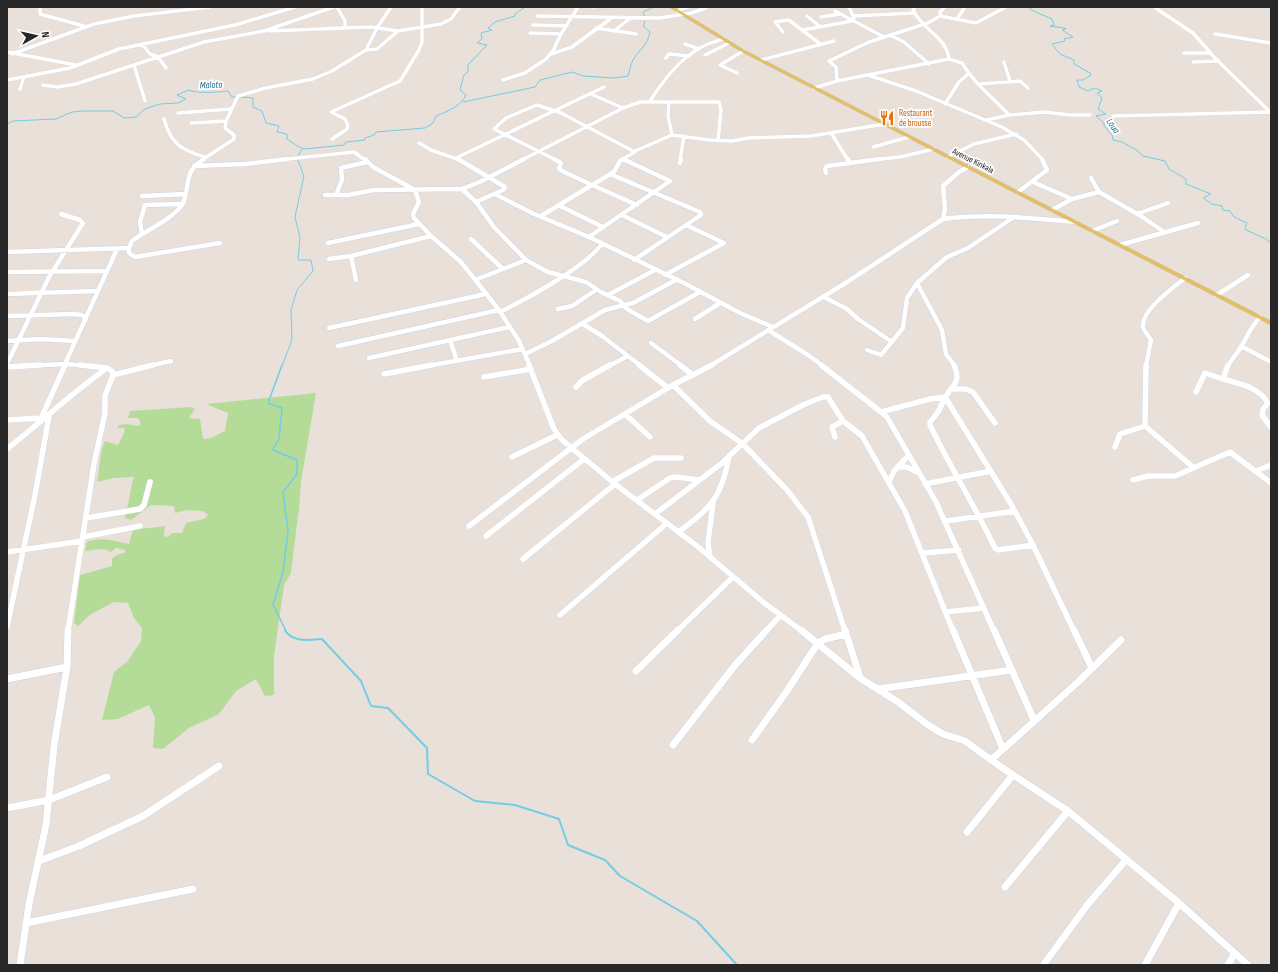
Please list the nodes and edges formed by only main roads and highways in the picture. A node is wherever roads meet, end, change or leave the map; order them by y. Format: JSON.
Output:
{"nodes":[{"id":1,"x":671,"y":7,"type":"edge"},
{"id":2,"x":1271,"y":323,"type":"edge"}],
"edges":[{"from":1,"to":2,"type":"main road","name":"Avenue Kinkala"}]}
